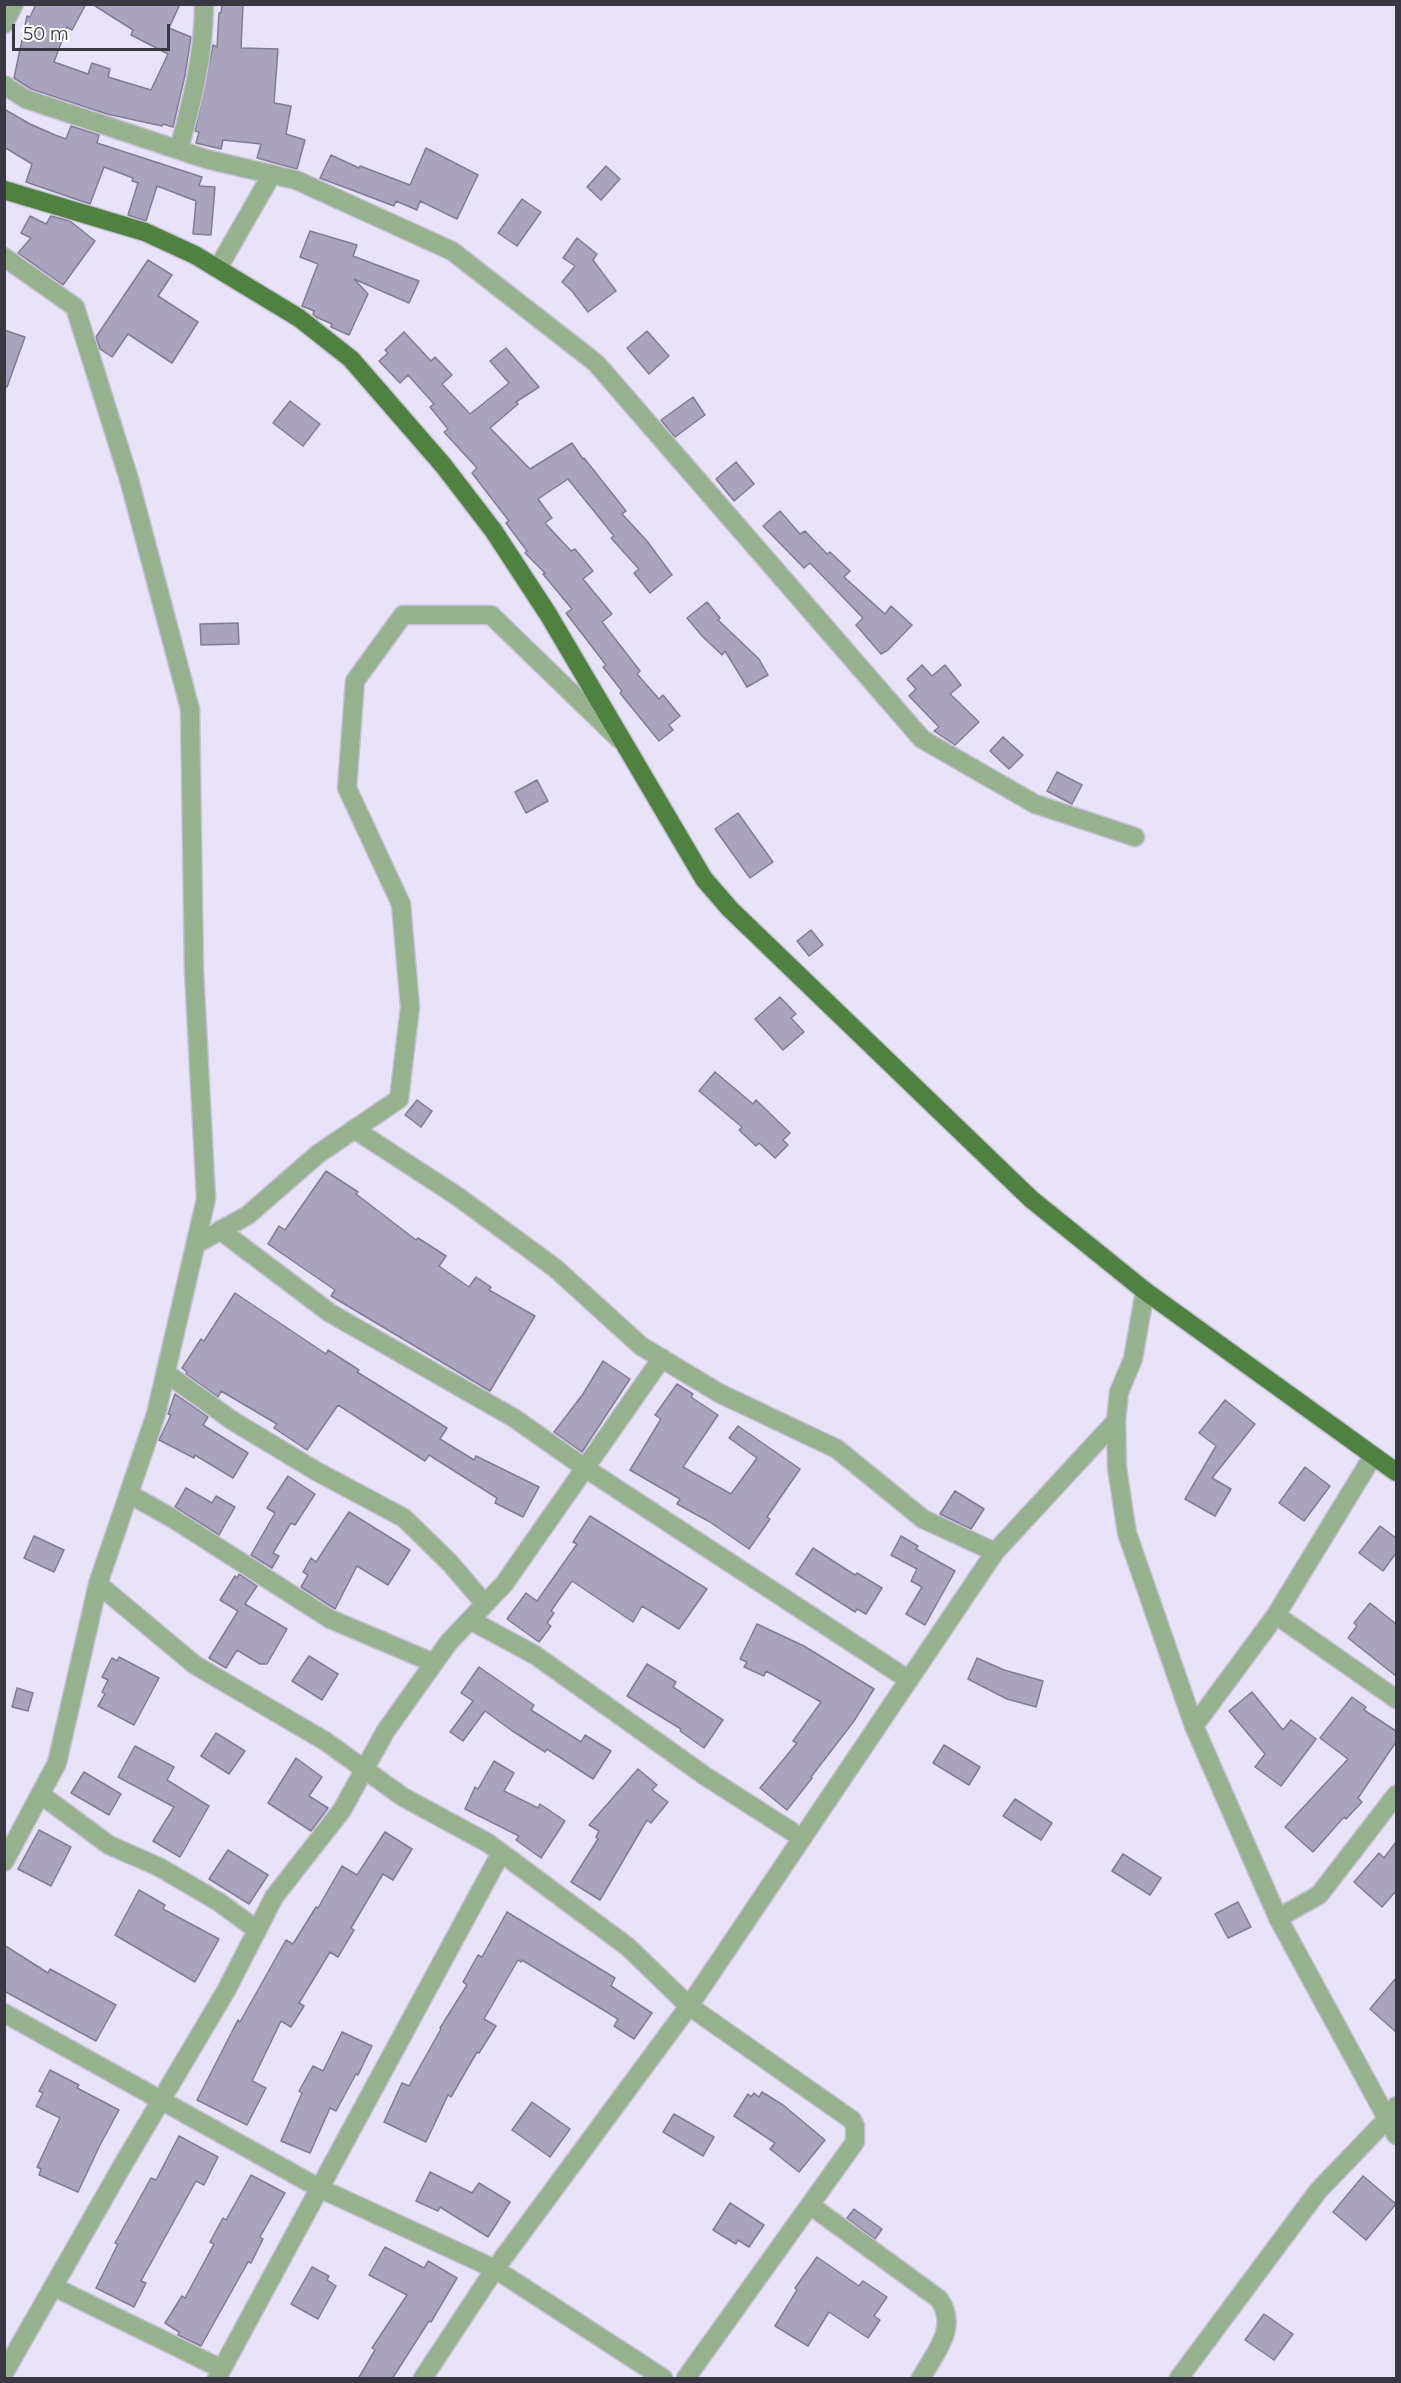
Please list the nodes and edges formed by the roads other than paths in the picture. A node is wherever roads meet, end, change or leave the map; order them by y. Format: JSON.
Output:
{"nodes":[{"id":1,"x":14,"y":4,"type":"edge"},
{"id":2,"x":204,"y":4,"type":"edge"},
{"id":3,"x":4,"y":24,"type":"edge"},
{"id":4,"x":4,"y":85,"type":"edge"},
{"id":5,"x":179,"y":150,"type":"junction"},
{"id":6,"x":272,"y":174,"type":"junction"},
{"id":7,"x":4,"y":190,"type":"edge"},
{"id":8,"x":4,"y":257,"type":"edge"},
{"id":9,"x":218,"y":268,"type":"junction"},
{"id":10,"x":625,"y":745,"type":"junction"},
{"id":11,"x":1135,"y":837,"type":"dead end"},
{"id":12,"x":354,"y":1129,"type":"junction"},
{"id":13,"x":220,"y":1230,"type":"junction"},
{"id":14,"x":196,"y":1244,"type":"junction"},
{"id":15,"x":1145,"y":1291,"type":"junction"},
{"id":16,"x":662,"y":1358,"type":"junction"},
{"id":17,"x":166,"y":1373,"type":"junction"},
{"id":18,"x":1116,"y":1421,"type":"junction"},
{"id":19,"x":1373,"y":1456,"type":"junction"},
{"id":20,"x":585,"y":1468,"type":"junction"},
{"id":21,"x":1396,"y":1472,"type":"edge"},
{"id":22,"x":129,"y":1494,"type":"junction"},
{"id":23,"x":995,"y":1552,"type":"junction"},
{"id":24,"x":98,"y":1584,"type":"junction"},
{"id":25,"x":485,"y":1604,"type":"junction"},
{"id":26,"x":1276,"y":1615,"type":"junction"},
{"id":27,"x":470,"y":1620,"type":"junction"},
{"id":28,"x":434,"y":1664,"type":"junction"},
{"id":29,"x":909,"y":1680,"type":"junction"},
{"id":30,"x":1396,"y":1699,"type":"edge"},
{"id":31,"x":1194,"y":1726,"type":"junction"},
{"id":32,"x":365,"y":1768,"type":"junction"},
{"id":33,"x":40,"y":1794,"type":"junction"},
{"id":34,"x":1396,"y":1795,"type":"edge"},
{"id":35,"x":802,"y":1838,"type":"junction"},
{"id":36,"x":501,"y":1853,"type":"junction"},
{"id":37,"x":4,"y":1862,"type":"edge"},
{"id":38,"x":1278,"y":1918,"type":"junction"},
{"id":39,"x":257,"y":1930,"type":"junction"},
{"id":40,"x":689,"y":2006,"type":"junction"},
{"id":41,"x":4,"y":2013,"type":"edge"},
{"id":42,"x":161,"y":2100,"type":"junction"},
{"id":43,"x":1392,"y":2112,"type":"edge"},
{"id":44,"x":1396,"y":2135,"type":"edge"},
{"id":45,"x":319,"y":2188,"type":"junction"},
{"id":46,"x":810,"y":2205,"type":"junction"},
{"id":47,"x":495,"y":2269,"type":"junction"},
{"id":48,"x":54,"y":2287,"type":"junction"},
{"id":49,"x":4,"y":2373,"type":"edge"},
{"id":50,"x":220,"y":2374,"type":"edge"},
{"id":51,"x":432,"y":2376,"type":"edge"},
{"id":52,"x":663,"y":2379,"type":"edge"},
{"id":53,"x":686,"y":2379,"type":"edge"},
{"id":54,"x":921,"y":2379,"type":"edge"},
{"id":55,"x":1179,"y":2379,"type":"edge"}],
"edges":[{"from":1,"to":3,"type":"street"},
{"from":2,"to":5,"type":"street"},
{"from":4,"to":5,"type":"street"},
{"from":5,"to":6,"type":"street"},
{"from":6,"to":9,"type":"street"},
{"from":6,"to":11,"type":"street"},
{"from":7,"to":9,"type":"main road"},
{"from":8,"to":14,"type":"street"},
{"from":9,"to":10,"type":"main road"},
{"from":10,"to":12,"type":"street"},
{"from":10,"to":15,"type":"main road"},
{"from":12,"to":13,"type":"street"},
{"from":12,"to":16,"type":"street"},
{"from":13,"to":14,"type":"street"},
{"from":13,"to":20,"type":"street"},
{"from":14,"to":17,"type":"street"},
{"from":15,"to":18,"type":"street"},
{"from":15,"to":19,"type":"main road"},
{"from":16,"to":20,"type":"street"},
{"from":16,"to":23,"type":"street"},
{"from":17,"to":22,"type":"street"},
{"from":17,"to":25,"type":"street"},
{"from":18,"to":23,"type":"street"},
{"from":18,"to":31,"type":"street"},
{"from":19,"to":21,"type":"main road"},
{"from":19,"to":26,"type":"street"},
{"from":20,"to":25,"type":"street"},
{"from":20,"to":29,"type":"street"},
{"from":22,"to":24,"type":"street"},
{"from":22,"to":28,"type":"street"},
{"from":23,"to":29,"type":"street"},
{"from":24,"to":32,"type":"street"},
{"from":24,"to":33,"type":"street"},
{"from":25,"to":27,"type":"street"},
{"from":26,"to":30,"type":"street"},
{"from":26,"to":31,"type":"street"},
{"from":27,"to":28,"type":"street"},
{"from":27,"to":35,"type":"street"},
{"from":28,"to":32,"type":"street"},
{"from":29,"to":35,"type":"street"},
{"from":31,"to":38,"type":"street"},
{"from":32,"to":36,"type":"street"},
{"from":32,"to":39,"type":"street"},
{"from":33,"to":37,"type":"street"},
{"from":33,"to":39,"type":"street"},
{"from":34,"to":38,"type":"street"},
{"from":35,"to":40,"type":"street"},
{"from":36,"to":40,"type":"street"},
{"from":36,"to":45,"type":"street"},
{"from":38,"to":43,"type":"street"},
{"from":39,"to":42,"type":"street"},
{"from":40,"to":46,"type":"street"},
{"from":40,"to":47,"type":"street"},
{"from":41,"to":42,"type":"street"},
{"from":42,"to":45,"type":"street"},
{"from":42,"to":48,"type":"street"},
{"from":43,"to":44,"type":"street"},
{"from":43,"to":55,"type":"street"},
{"from":45,"to":47,"type":"street"},
{"from":45,"to":50,"type":"street"},
{"from":46,"to":53,"type":"street"},
{"from":46,"to":54,"type":"street"},
{"from":47,"to":51,"type":"street"},
{"from":47,"to":52,"type":"street"},
{"from":48,"to":49,"type":"street"},
{"from":48,"to":50,"type":"street"}]}
